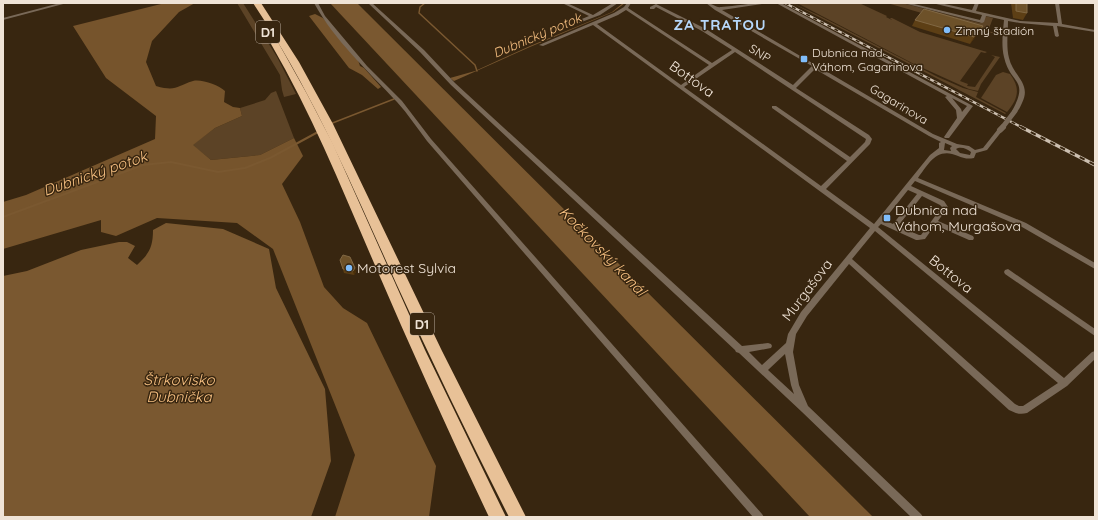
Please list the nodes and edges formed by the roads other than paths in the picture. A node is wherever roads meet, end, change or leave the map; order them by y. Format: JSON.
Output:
{"nodes":[{"id":1,"x":65,"y":3,"type":"edge"},
{"id":2,"x":248,"y":3,"type":"edge"},
{"id":3,"x":257,"y":3,"type":"edge"},
{"id":4,"x":316,"y":3,"type":"edge"},
{"id":5,"x":371,"y":3,"type":"edge"},
{"id":6,"x":564,"y":3,"type":"edge"},
{"id":7,"x":616,"y":3,"type":"edge"},
{"id":8,"x":629,"y":3,"type":"edge"},
{"id":9,"x":708,"y":3,"type":"edge"},
{"id":10,"x":762,"y":3,"type":"edge"},
{"id":11,"x":778,"y":3,"type":"edge"},
{"id":12,"x":905,"y":3,"type":"edge"},
{"id":13,"x":934,"y":3,"type":"edge"},
{"id":14,"x":977,"y":3,"type":"edge"},
{"id":15,"x":1057,"y":3,"type":"edge"},
{"id":16,"x":626,"y":8,"type":"junction"},
{"id":17,"x":652,"y":8,"type":"dead end"},
{"id":18,"x":718,"y":9,"type":"junction"},
{"id":19,"x":974,"y":12,"type":"junction"},
{"id":20,"x":984,"y":14,"type":"junction"},
{"id":21,"x":592,"y":16,"type":"junction"},
{"id":22,"x":3,"y":19,"type":"edge"},
{"id":23,"x":1006,"y":19,"type":"junction"},
{"id":24,"x":579,"y":22,"type":"dead end"},
{"id":25,"x":594,"y":23,"type":"junction"},
{"id":26,"x":1058,"y":24,"type":"junction"},
{"id":27,"x":1095,"y":31,"type":"edge"},
{"id":28,"x":1057,"y":36,"type":"dead end"},
{"id":29,"x":541,"y":45,"type":"dead end"},
{"id":30,"x":735,"y":50,"type":"junction"},
{"id":31,"x":712,"y":65,"type":"junction"},
{"id":32,"x":815,"y":66,"type":"junction"},
{"id":33,"x":681,"y":87,"type":"junction"},
{"id":34,"x":794,"y":87,"type":"junction"},
{"id":35,"x":948,"y":97,"type":"dead end"},
{"id":36,"x":774,"y":107,"type":"dead end"},
{"id":37,"x":960,"y":118,"type":"junction"},
{"id":38,"x":325,"y":128,"type":"junction"},
{"id":39,"x":935,"y":137,"type":"junction"},
{"id":40,"x":947,"y":137,"type":"dead end"},
{"id":41,"x":942,"y":146,"type":"junction"},
{"id":42,"x":954,"y":149,"type":"junction"},
{"id":43,"x":972,"y":150,"type":"junction"},
{"id":44,"x":932,"y":156,"type":"junction"},
{"id":45,"x":850,"y":160,"type":"junction"},
{"id":46,"x":915,"y":179,"type":"junction"},
{"id":47,"x":908,"y":187,"type":"junction"},
{"id":48,"x":822,"y":190,"type":"junction"},
{"id":49,"x":920,"y":193,"type":"junction"},
{"id":50,"x":881,"y":221,"type":"junction"},
{"id":51,"x":935,"y":222,"type":"junction"},
{"id":52,"x":894,"y":227,"type":"junction"},
{"id":53,"x":875,"y":228,"type":"junction"},
{"id":54,"x":971,"y":238,"type":"dead end"},
{"id":55,"x":849,"y":260,"type":"junction"},
{"id":56,"x":1095,"y":266,"type":"edge"},
{"id":57,"x":1008,"y":272,"type":"dead end"},
{"id":58,"x":1095,"y":333,"type":"edge"},
{"id":59,"x":790,"y":345,"type":"junction"},
{"id":60,"x":768,"y":346,"type":"dead end"},
{"id":61,"x":739,"y":350,"type":"junction"},
{"id":62,"x":1095,"y":354,"type":"edge"},
{"id":63,"x":762,"y":370,"type":"junction"},
{"id":64,"x":1064,"y":383,"type":"junction"},
{"id":65,"x":805,"y":408,"type":"junction"},
{"id":66,"x":498,"y":517,"type":"edge"},
{"id":67,"x":518,"y":517,"type":"edge"},
{"id":68,"x":759,"y":517,"type":"edge"},
{"id":69,"x":918,"y":517,"type":"edge"}],
"edges":[{"from":1,"to":22,"type":"street"},
{"from":2,"to":38,"type":"highway","number":"D1"},
{"from":3,"to":38,"type":"highway","number":"D1"},
{"from":4,"to":68,"type":"street"},
{"from":5,"to":61,"type":"street"},
{"from":6,"to":21,"type":"street"},
{"from":7,"to":21,"type":"street"},
{"from":8,"to":16,"type":"street"},
{"from":9,"to":18,"type":"street","name":"Gagarinova"},
{"from":10,"to":18,"type":"street"},
{"from":11,"to":37,"type":"street"},
{"from":12,"to":20,"type":"street"},
{"from":13,"to":19,"type":"street"},
{"from":14,"to":19,"type":"street"},
{"from":15,"to":26,"type":"street"},
{"from":16,"to":25,"type":"street"},
{"from":16,"to":31,"type":"street"},
{"from":17,"to":30,"type":"street","name":"SNP"},
{"from":18,"to":32,"type":"street","name":"Gagarinova"},
{"from":19,"to":20,"type":"street"},
{"from":20,"to":23,"type":"street"},
{"from":21,"to":24,"type":"street"},
{"from":23,"to":26,"type":"street"},
{"from":23,"to":43,"type":"street","bridge":true},
{"from":25,"to":29,"type":"street"},
{"from":25,"to":33,"type":"street","name":"Bottova"},
{"from":26,"to":27,"type":"street"},
{"from":26,"to":28,"type":"street"},
{"from":30,"to":31,"type":"street"},
{"from":30,"to":34,"type":"street","name":"SNP"},
{"from":31,"to":33,"type":"street"},
{"from":32,"to":34,"type":"street"},
{"from":32,"to":39,"type":"street","name":"Gagarinova"},
{"from":33,"to":48,"type":"street","name":"Bottova"},
{"from":34,"to":45,"type":"street","name":"SNP"},
{"from":35,"to":37,"type":"street"},
{"from":36,"to":45,"type":"street"},
{"from":37,"to":40,"type":"street"},
{"from":38,"to":66,"type":"highway","number":"D1"},
{"from":38,"to":67,"type":"highway","number":"D1"},
{"from":39,"to":41,"type":"street","name":"Gagarinova"},
{"from":39,"to":42,"type":"street","name":"Gagarinova"},
{"from":41,"to":42,"type":"street"},
{"from":41,"to":44,"type":"street","name":"Murgašova"},
{"from":42,"to":43,"type":"street"},
{"from":42,"to":43,"type":"street"},
{"from":42,"to":44,"type":"street"},
{"from":44,"to":46,"type":"street","name":"Murgašova"},
{"from":45,"to":48,"type":"street","name":"SNP"},
{"from":46,"to":47,"type":"street","name":"Murgašova"},
{"from":46,"to":56,"type":"street"},
{"from":47,"to":49,"type":"street"},
{"from":47,"to":50,"type":"street","name":"Murgašova"},
{"from":48,"to":53,"type":"street","name":"Bottova"},
{"from":49,"to":51,"type":"street"},
{"from":49,"to":52,"type":"street"},
{"from":50,"to":52,"type":"street"},
{"from":50,"to":53,"type":"street","name":"Murgašova"},
{"from":51,"to":52,"type":"street"},
{"from":51,"to":54,"type":"street"},
{"from":53,"to":55,"type":"street","name":"Murgašova"},
{"from":53,"to":64,"type":"street","name":"Bottova"},
{"from":55,"to":59,"type":"street","name":"Murgašova"},
{"from":55,"to":64,"type":"street"},
{"from":57,"to":58,"type":"street"},
{"from":59,"to":63,"type":"street"},
{"from":59,"to":65,"type":"street","name":"Murgašova"},
{"from":60,"to":61,"type":"street"},
{"from":61,"to":63,"type":"street"},
{"from":62,"to":64,"type":"street"},
{"from":63,"to":65,"type":"street"},
{"from":65,"to":69,"type":"street","name":"Murgašova"}]}
